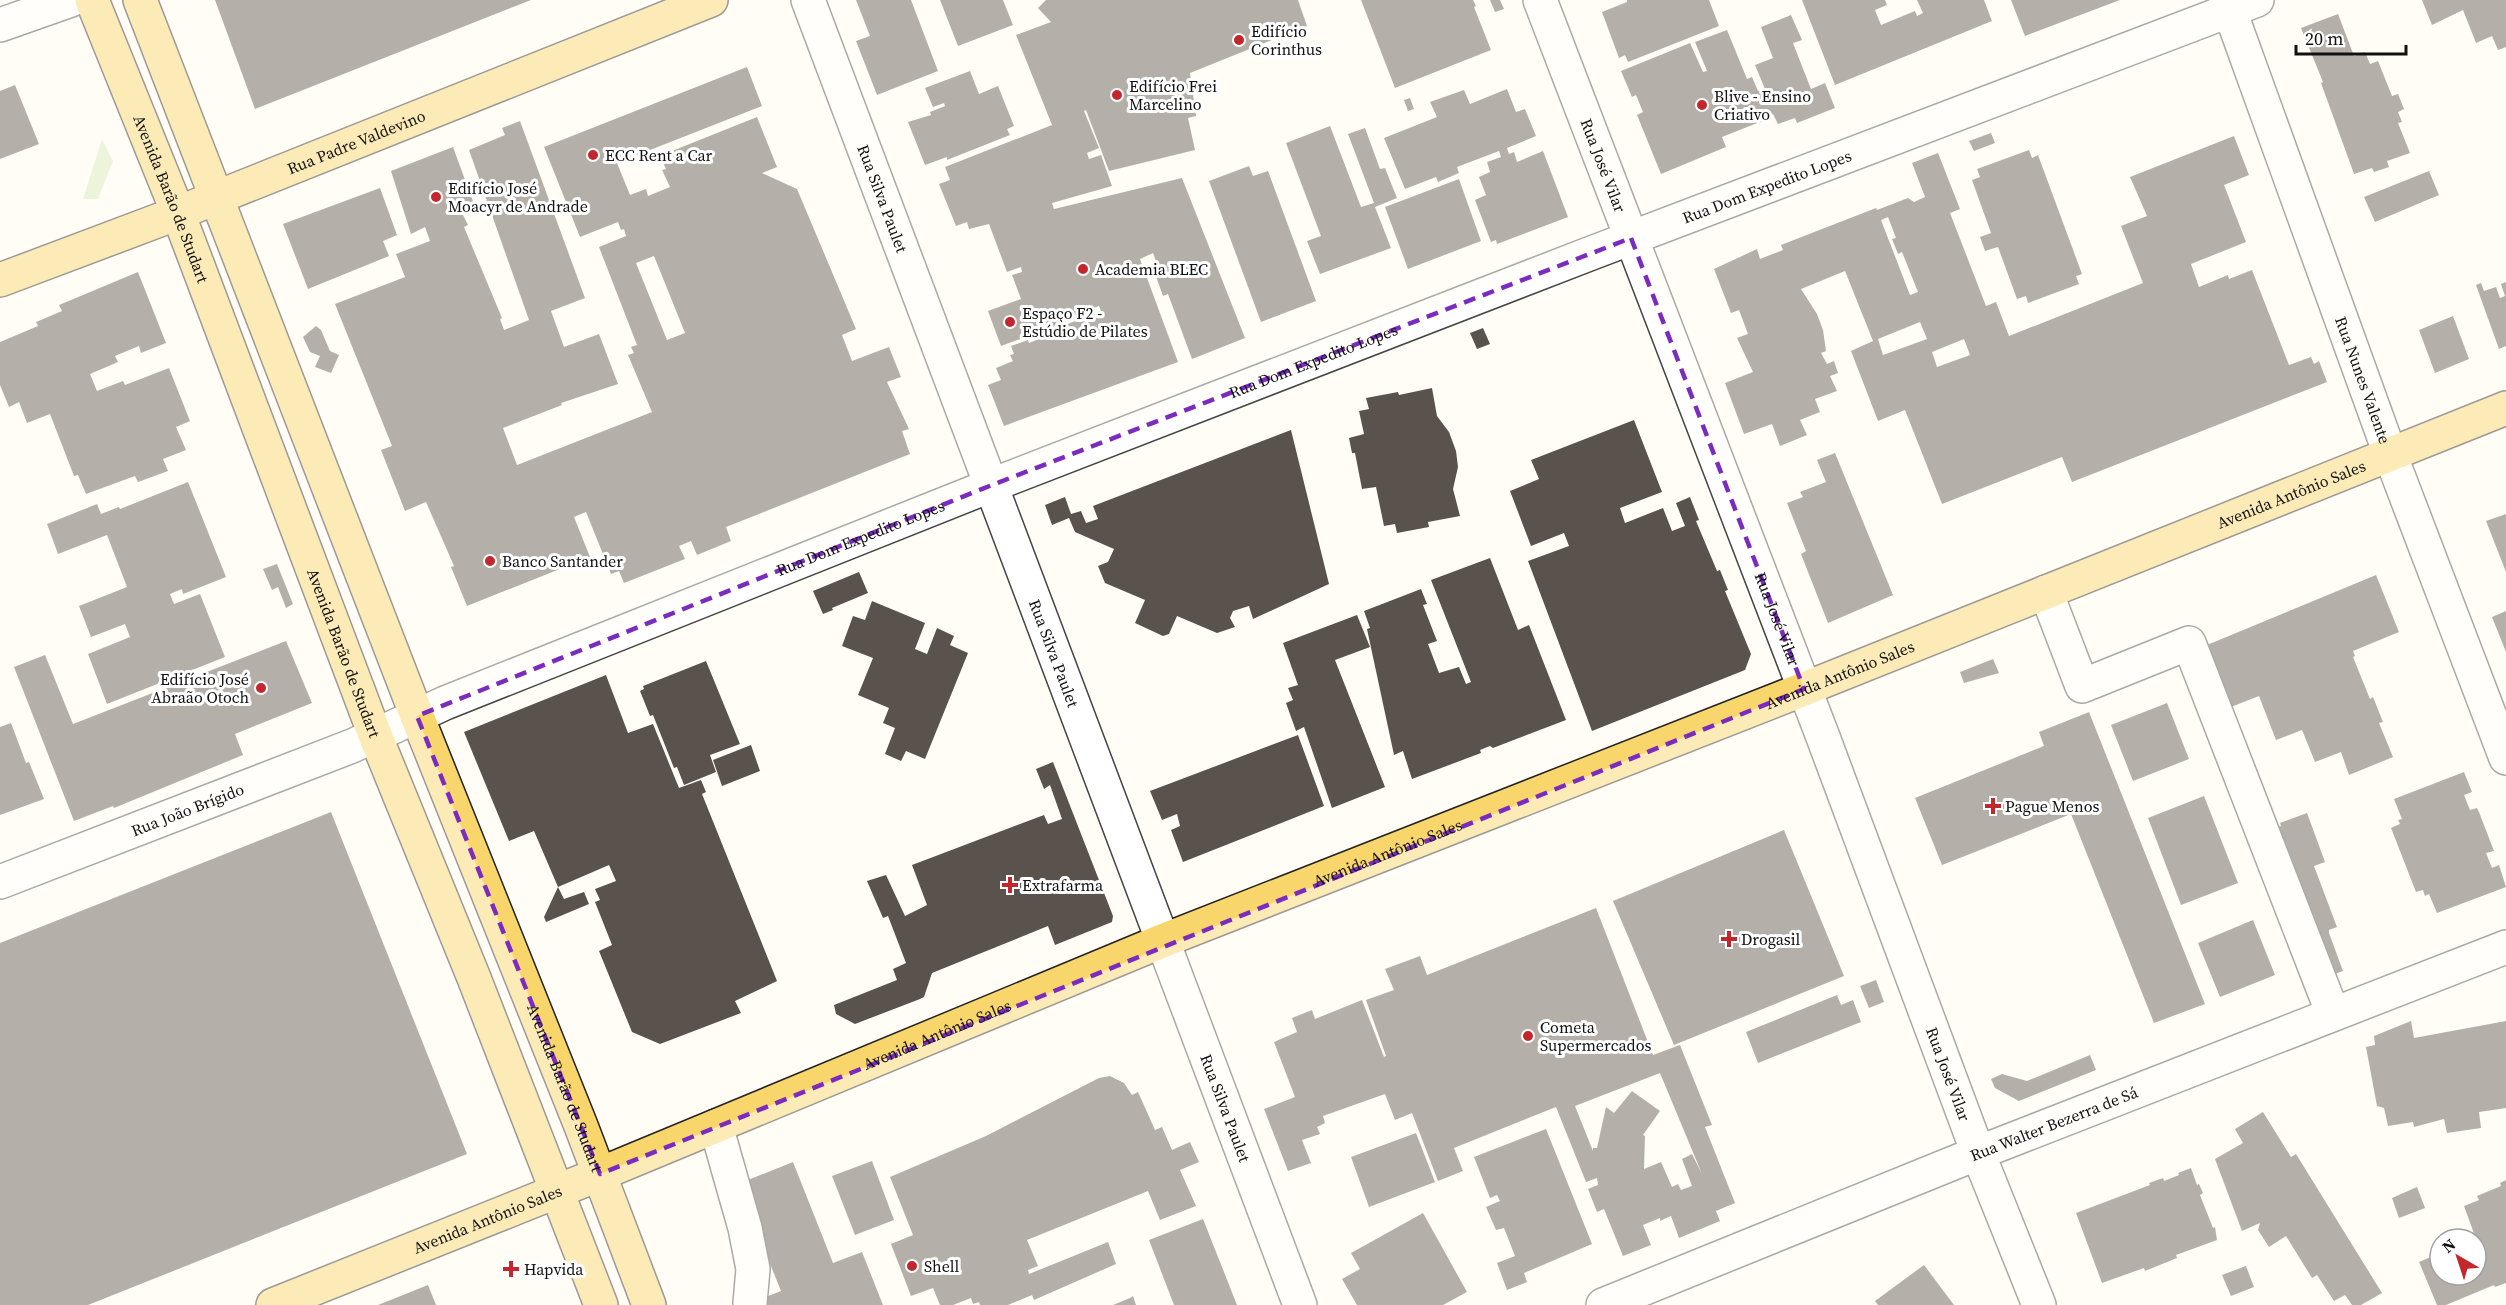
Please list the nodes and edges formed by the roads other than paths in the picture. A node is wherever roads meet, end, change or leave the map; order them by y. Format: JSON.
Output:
{"nodes":[{"id":1,"x":71,"y":0,"type":"edge"},
{"id":2,"x":92,"y":0,"type":"edge"},
{"id":3,"x":140,"y":0,"type":"edge"},
{"id":4,"x":711,"y":0,"type":"edge"},
{"id":5,"x":808,"y":0,"type":"edge"},
{"id":6,"x":1540,"y":0,"type":"edge"},
{"id":7,"x":2238,"y":3,"type":"edge"},
{"id":8,"x":4,"y":15,"type":"edge"},
{"id":9,"x":217,"y":197,"type":"junction"},
{"id":10,"x":178,"y":213,"type":"junction"},
{"id":11,"x":1631,"y":238,"type":"junction"},
{"id":12,"x":0,"y":280,"type":"edge"},
{"id":13,"x":2506,"y":408,"type":"edge"},
{"id":14,"x":2390,"y":454,"type":"junction"},
{"id":15,"x":992,"y":485,"type":"junction"},
{"id":16,"x":2046,"y":592,"type":"junction"},
{"id":17,"x":1804,"y":689,"type":"junction"},
{"id":18,"x":417,"y":716,"type":"junction"},
{"id":19,"x":375,"y":735,"type":"junction"},
{"id":20,"x":2506,"y":758,"type":"edge"},
{"id":21,"x":0,"y":882,"type":"edge"},
{"id":22,"x":1162,"y":941,"type":"junction"},
{"id":23,"x":2506,"y":947,"type":"edge"},
{"id":24,"x":2333,"y":1014,"type":"junction"},
{"id":25,"x":716,"y":1126,"type":"junction"},
{"id":26,"x":1978,"y":1153,"type":"junction"},
{"id":27,"x":600,"y":1174,"type":"junction"},
{"id":28,"x":557,"y":1191,"type":"junction"},
{"id":29,"x":750,"y":1303,"type":"dead end"},
{"id":30,"x":273,"y":1305,"type":"edge"},
{"id":31,"x":601,"y":1305,"type":"edge"},
{"id":32,"x":649,"y":1305,"type":"edge"},
{"id":33,"x":1300,"y":1305,"type":"edge"},
{"id":34,"x":1603,"y":1305,"type":"edge"},
{"id":35,"x":2038,"y":1305,"type":"edge"}],
"edges":[{"from":1,"to":8,"type":"street"},
{"from":2,"to":10,"type":"main road","name":"Avenida Barão de Studart"},
{"from":3,"to":9,"type":"main road","name":"Avenida Barão de Studart"},
{"from":4,"to":9,"type":"main road","name":"Rua Padre Valdevino"},
{"from":5,"to":15,"type":"street","name":"Rua Silva Paulet"},
{"from":6,"to":11,"type":"street","name":"Rua José Vilar"},
{"from":7,"to":11,"type":"street","name":"Rua Dom Expedito Lopes"},
{"from":7,"to":14,"type":"street","name":"Rua Nunes Valente"},
{"from":9,"to":10,"type":"main road","name":"Rua Padre Valdevino"},
{"from":9,"to":18,"type":"main road","name":"Avenida Barão de Studart"},
{"from":10,"to":12,"type":"main road","name":"Rua Padre Valdevino"},
{"from":10,"to":19,"type":"main road","name":"Avenida Barão de Studart"},
{"from":11,"to":15,"type":"street","name":"Rua Dom Expedito Lopes"},
{"from":11,"to":17,"type":"street","name":"Rua José Vilar"},
{"from":13,"to":14,"type":"main road","name":"Avenida Antônio Sales"},
{"from":14,"to":16,"type":"main road","name":"Avenida Antônio Sales"},
{"from":14,"to":20,"type":"street","name":"Rua Nunes Valente"},
{"from":15,"to":18,"type":"street","name":"Rua Dom Expedito Lopes"},
{"from":15,"to":22,"type":"street","name":"Rua Silva Paulet"},
{"from":16,"to":17,"type":"main road","name":"Avenida Antônio Sales"},
{"from":16,"to":24,"type":"street"},
{"from":17,"to":22,"type":"main road","name":"Avenida Antônio Sales"},
{"from":17,"to":26,"type":"street","name":"Rua José Vilar"},
{"from":18,"to":19,"type":"street","name":"Rua Dom Expedito Lopes"},
{"from":18,"to":27,"type":"main road","name":"Avenida Barão de Studart"},
{"from":19,"to":21,"type":"street","name":"Rua João Brígido"},
{"from":19,"to":28,"type":"main road","name":"Avenida Barão de Studart"},
{"from":22,"to":25,"type":"main road","name":"Avenida Antônio Sales"},
{"from":22,"to":33,"type":"street","name":"Rua Silva Paulet"},
{"from":23,"to":24,"type":"street","name":"Rua Walter Bezerra de Sá"},
{"from":24,"to":26,"type":"street","name":"Rua Walter Bezerra de Sá"},
{"from":25,"to":27,"type":"main road","name":"Avenida Antônio Sales"},
{"from":25,"to":29,"type":"street"},
{"from":26,"to":34,"type":"street","name":"Rua Walter Bezerra de Sá"},
{"from":26,"to":35,"type":"street","name":"Rua José Vilar"},
{"from":27,"to":28,"type":"main road","name":"Avenida Antônio Sales"},
{"from":27,"to":32,"type":"main road","name":"Avenida Barão de Studart"},
{"from":28,"to":30,"type":"main road","name":"Avenida Antônio Sales"},
{"from":28,"to":31,"type":"main road","name":"Avenida Barão de Studart"}]}
